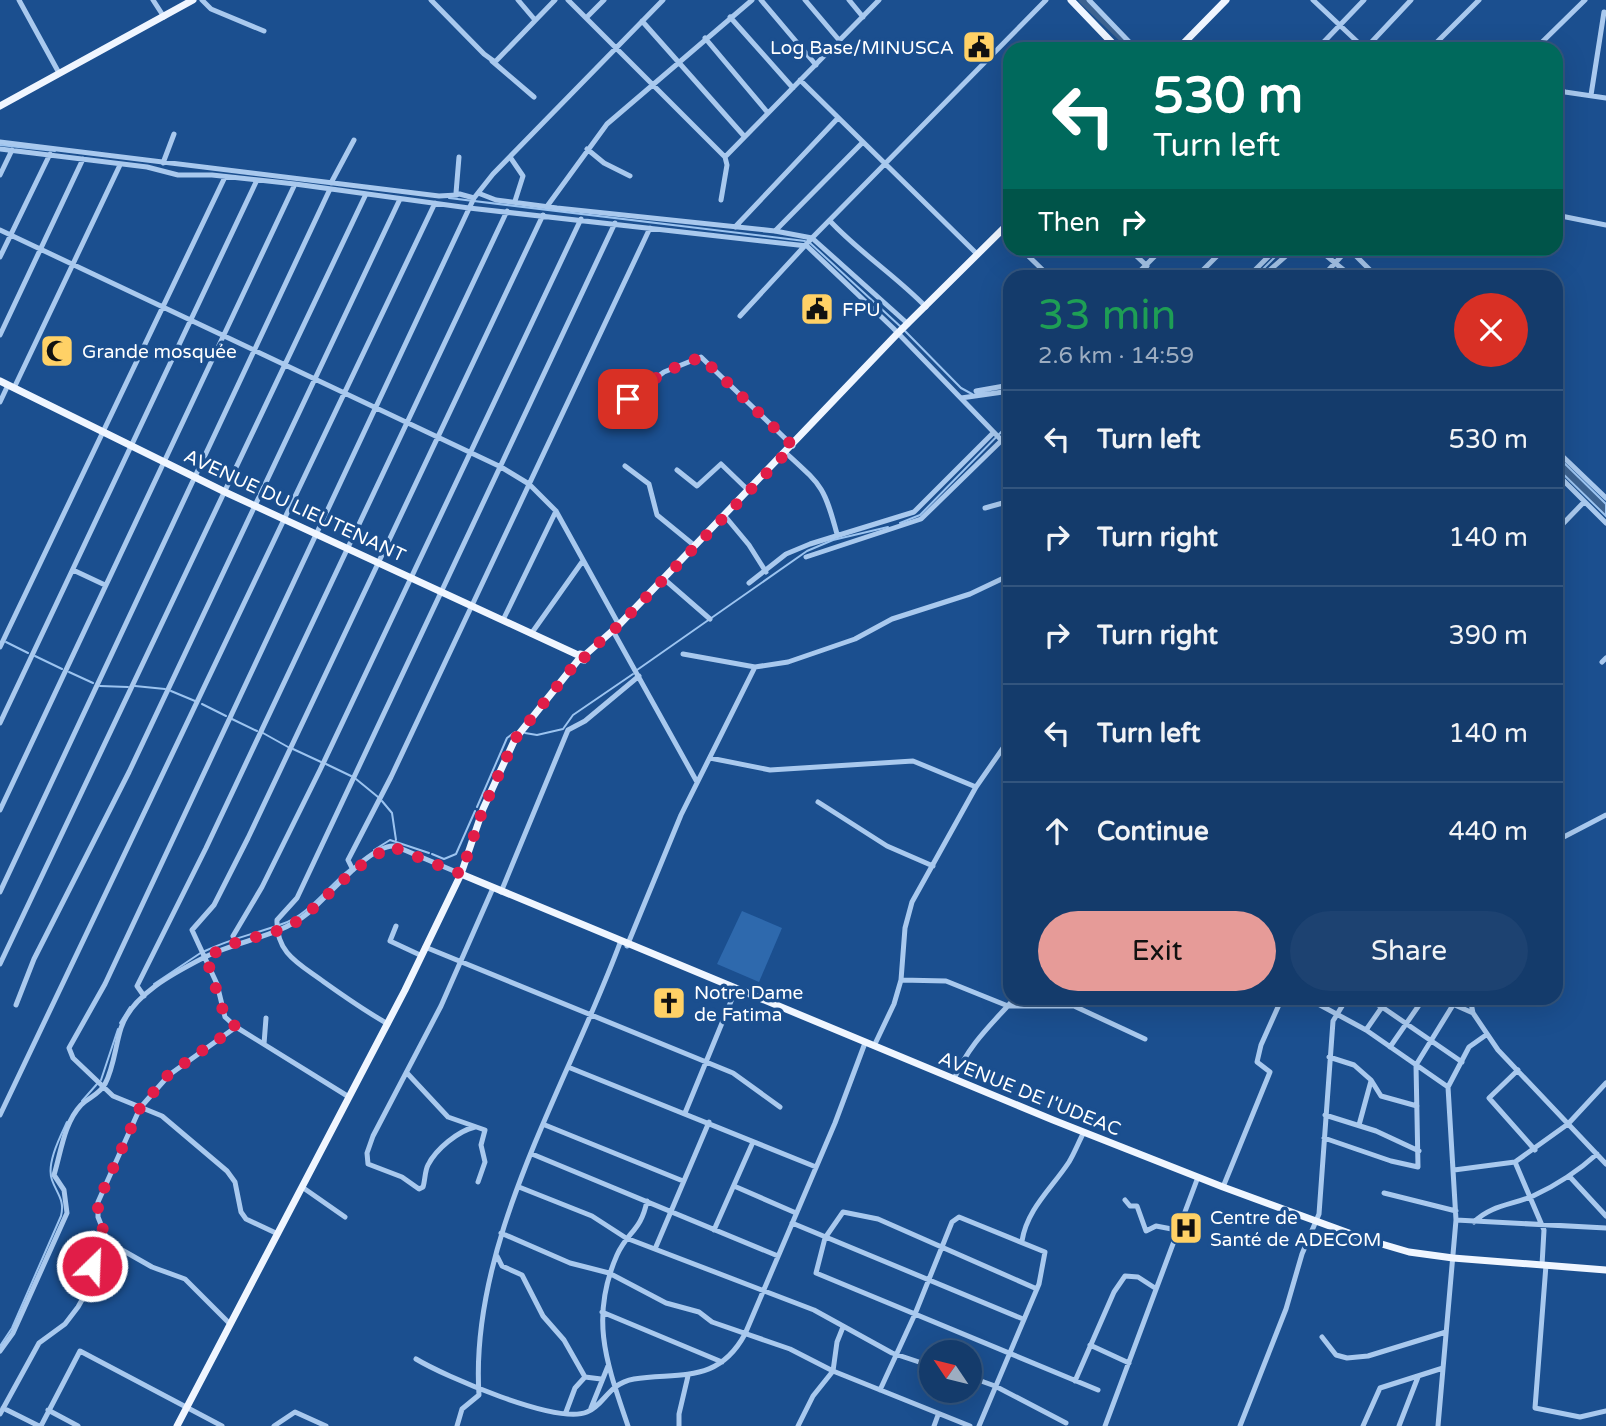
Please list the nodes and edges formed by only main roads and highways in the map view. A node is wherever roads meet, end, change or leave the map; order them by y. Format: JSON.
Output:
{"nodes":[{"id":1,"x":193,"y":0,"type":"edge"},
{"id":2,"x":1071,"y":0,"type":"edge"},
{"id":3,"x":1226,"y":0,"type":"edge"},
{"id":4,"x":1111,"y":42,"type":"edge"},
{"id":5,"x":1185,"y":42,"type":"edge"},
{"id":6,"x":0,"y":106,"type":"edge"},
{"id":7,"x":1003,"y":229,"type":"edge"},
{"id":8,"x":7,"y":385,"type":"edge"},
{"id":9,"x":581,"y":656,"type":"junction"},
{"id":10,"x":461,"y":874,"type":"junction"},
{"id":11,"x":1606,"y":1270,"type":"edge"},
{"id":12,"x":177,"y":1426,"type":"edge"}],
"edges":[{"from":1,"to":6,"type":"main road"},
{"from":2,"to":4,"type":"main road"},
{"from":3,"to":5,"type":"main road"},
{"from":7,"to":9,"type":"main road"},
{"from":8,"to":9,"type":"main road","name":"AVENUE DU LIEUTENANT"},
{"from":9,"to":10,"type":"main road"},
{"from":10,"to":11,"type":"main road","name":"AVENUE DE I'UDEAC"},
{"from":10,"to":12,"type":"main road"}]}
